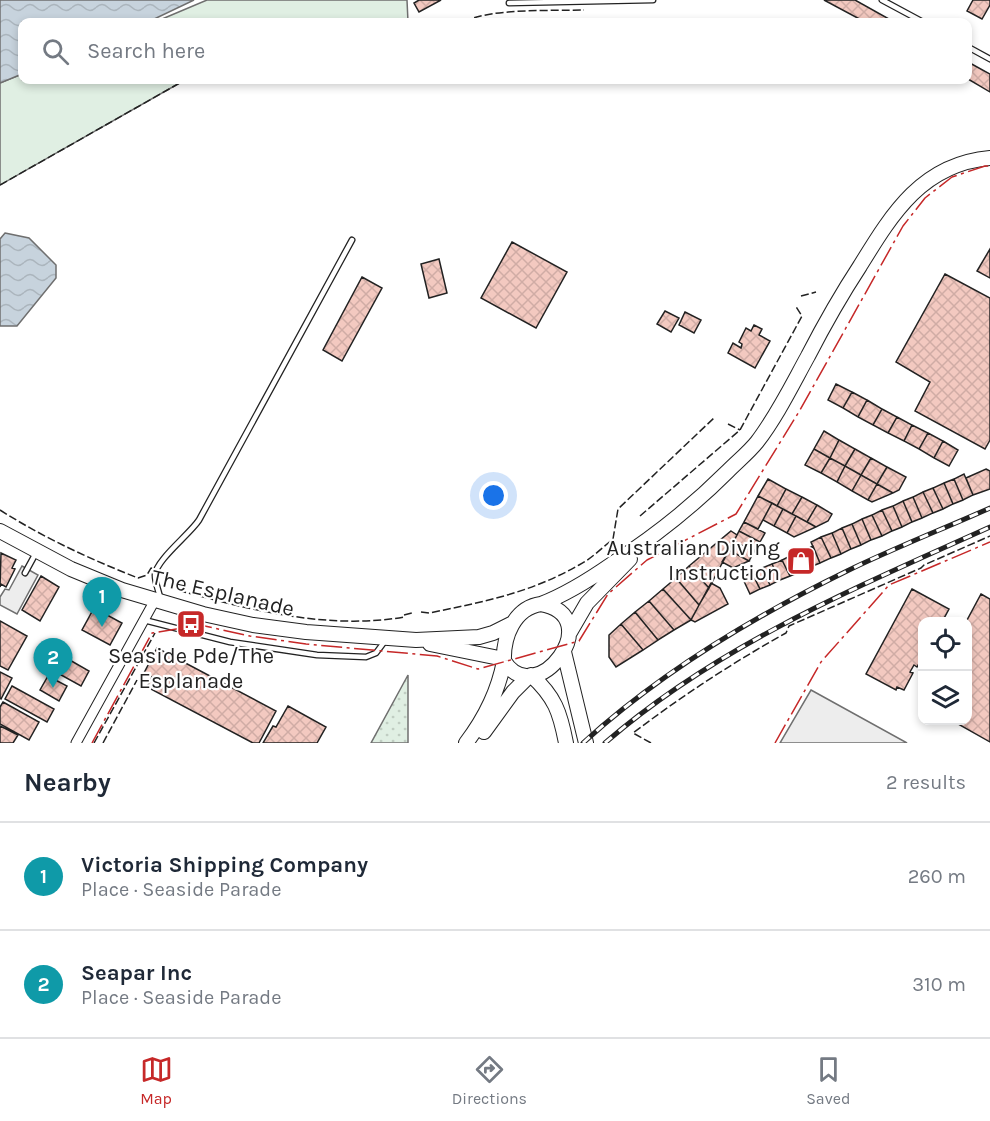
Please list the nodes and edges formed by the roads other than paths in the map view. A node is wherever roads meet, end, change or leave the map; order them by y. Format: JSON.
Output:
{"nodes":[{"id":1,"x":653,"y":0,"type":"edge"},
{"id":2,"x":882,"y":0,"type":"edge"},
{"id":3,"x":509,"y":3,"type":"dead end"},
{"id":4,"x":916,"y":18,"type":"edge"},
{"id":5,"x":972,"y":49,"type":"edge"},
{"id":6,"x":990,"y":59,"type":"edge"},
{"id":7,"x":990,"y":149,"type":"edge"},
{"id":8,"x":990,"y":158,"type":"edge"},
{"id":9,"x":352,"y":240,"type":"dead end"},
{"id":10,"x":836,"y":303,"type":"junction"},
{"id":11,"x":0,"y":531,"type":"edge"},
{"id":12,"x":648,"y":540,"type":"junction"},
{"id":13,"x":37,"y":551,"type":"junction"},
{"id":14,"x":25,"y":573,"type":"dead end"},
{"id":15,"x":158,"y":601,"type":"junction"},
{"id":16,"x":541,"y":604,"type":"junction"},
{"id":17,"x":144,"y":620,"type":"junction"},
{"id":18,"x":513,"y":623,"type":"junction"},
{"id":19,"x":569,"y":634,"type":"junction"},
{"id":20,"x":386,"y":639,"type":"junction"},
{"id":21,"x":416,"y":640,"type":"junction"},
{"id":22,"x":564,"y":652,"type":"junction"},
{"id":23,"x":504,"y":660,"type":"junction"},
{"id":24,"x":530,"y":675,"type":"junction"},
{"id":25,"x":76,"y":743,"type":"edge"},
{"id":26,"x":466,"y":743,"type":"edge"},
{"id":27,"x":476,"y":743,"type":"edge"},
{"id":28,"x":566,"y":743,"type":"edge"},
{"id":29,"x":586,"y":743,"type":"edge"}],
"edges":[{"from":1,"to":3,"type":"lane"},
{"from":2,"to":4,"type":"lane"},
{"from":5,"to":6,"type":"lane"},
{"from":7,"to":10,"type":"main road"},
{"from":8,"to":10,"type":"main road"},
{"from":9,"to":15,"type":"lane"},
{"from":10,"to":12,"type":"main road"},
{"from":11,"to":13,"type":"main road","name":"The Esplanade"},
{"from":12,"to":16,"type":"main road"},
{"from":12,"to":19,"type":"main road"},
{"from":13,"to":14,"type":"lane"},
{"from":13,"to":15,"type":"main road","name":"The Esplanade"},
{"from":15,"to":17,"type":"street"},
{"from":15,"to":20,"type":"main road","name":"The Esplanade"},
{"from":16,"to":18,"type":"main road"},
{"from":16,"to":19,"type":"main road"},
{"from":17,"to":20,"type":"lane"},
{"from":17,"to":25,"type":"street"},
{"from":18,"to":21,"type":"main road","name":"The Esplanade"},
{"from":18,"to":23,"type":"main road"},
{"from":19,"to":22,"type":"main road"},
{"from":20,"to":21,"type":"main road","name":"The Esplanade"},
{"from":21,"to":23,"type":"main road","name":"The Esplanade"},
{"from":22,"to":24,"type":"main road"},
{"from":22,"to":29,"type":"main road"},
{"from":23,"to":24,"type":"main road"},
{"from":23,"to":26,"type":"main road"},
{"from":24,"to":27,"type":"main road"},
{"from":24,"to":28,"type":"main road"}]}
